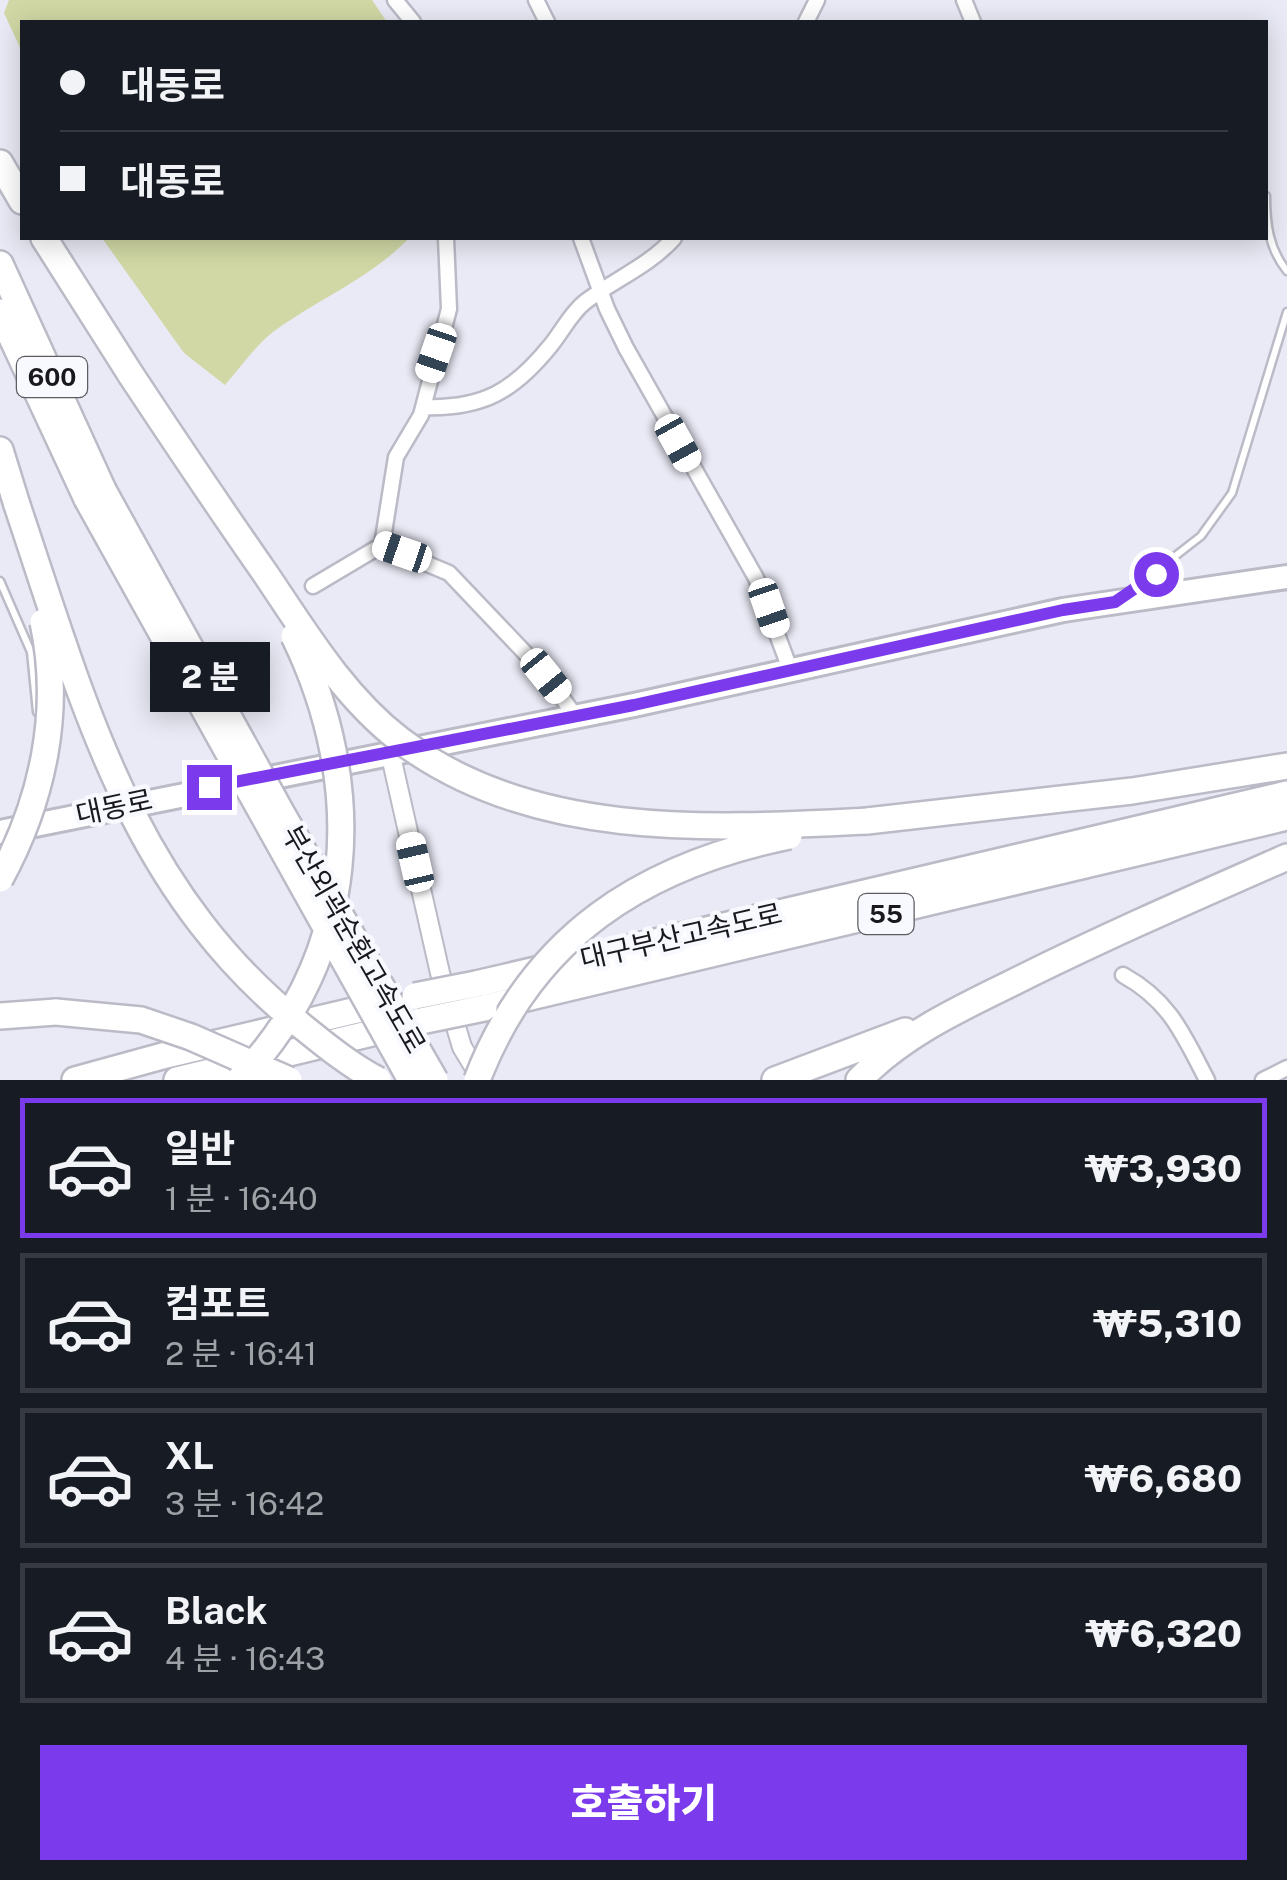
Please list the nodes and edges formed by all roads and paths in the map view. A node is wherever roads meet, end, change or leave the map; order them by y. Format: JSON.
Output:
{"nodes":[{"id":1,"x":395,"y":0,"type":"edge"},
{"id":2,"x":411,"y":20,"type":"edge"},
{"id":3,"x":0,"y":163,"type":"edge"},
{"id":4,"x":20,"y":198,"type":"edge"},
{"id":5,"x":1268,"y":233,"type":"edge"},
{"id":6,"x":45,"y":240,"type":"edge"},
{"id":7,"x":446,"y":240,"type":"edge"},
{"id":8,"x":583,"y":240,"type":"edge"},
{"id":9,"x":672,"y":240,"type":"edge"},
{"id":10,"x":0,"y":264,"type":"edge"},
{"id":11,"x":1287,"y":271,"type":"edge"},
{"id":12,"x":600,"y":291,"type":"junction"},
{"id":13,"x":0,"y":312,"type":"edge"},
{"id":14,"x":1287,"y":312,"type":"edge"},
{"id":15,"x":424,"y":407,"type":"junction"},
{"id":16,"x":171,"y":435,"type":"junction"},
{"id":17,"x":3,"y":461,"type":"edge"},
{"id":18,"x":95,"y":495,"type":"junction"},
{"id":19,"x":17,"y":505,"type":"junction"},
{"id":20,"x":382,"y":545,"type":"junction"},
{"id":21,"x":1287,"y":577,"type":"edge"},
{"id":22,"x":0,"y":582,"type":"edge"},
{"id":23,"x":313,"y":586,"type":"dead end"},
{"id":24,"x":1115,"y":602,"type":"junction"},
{"id":25,"x":790,"y":670,"type":"junction"},
{"id":26,"x":575,"y":716,"type":"junction"},
{"id":27,"x":38,"y":719,"type":"dead end"},
{"id":28,"x":390,"y":752,"type":"junction"},
{"id":29,"x":1287,"y":766,"type":"edge"},
{"id":30,"x":1287,"y":794,"type":"edge"},
{"id":31,"x":1287,"y":817,"type":"edge"},
{"id":32,"x":867,"y":822,"type":"junction"},
{"id":33,"x":0,"y":832,"type":"edge"},
{"id":34,"x":1287,"y":856,"type":"edge"},
{"id":35,"x":0,"y":879,"type":"edge"},
{"id":36,"x":1123,"y":975,"type":"dead end"},
{"id":37,"x":480,"y":996,"type":"junction"},
{"id":38,"x":418,"y":1009,"type":"junction"},
{"id":39,"x":948,"y":1015,"type":"junction"},
{"id":40,"x":0,"y":1016,"type":"edge"},
{"id":41,"x":1287,"y":1068,"type":"edge"},
{"id":42,"x":74,"y":1080,"type":"edge"},
{"id":43,"x":177,"y":1080,"type":"edge"},
{"id":44,"x":238,"y":1080,"type":"edge"},
{"id":45,"x":289,"y":1080,"type":"edge"},
{"id":46,"x":378,"y":1080,"type":"edge"},
{"id":47,"x":412,"y":1080,"type":"edge"},
{"id":48,"x":434,"y":1080,"type":"edge"},
{"id":49,"x":480,"y":1080,"type":"edge"},
{"id":50,"x":775,"y":1080,"type":"edge"},
{"id":51,"x":859,"y":1080,"type":"edge"},
{"id":52,"x":1207,"y":1080,"type":"edge"},
{"id":53,"x":1263,"y":1080,"type":"edge"}],
"edges":[{"from":1,"to":2,"type":"street"},
{"from":3,"to":4,"type":"highway"},
{"from":5,"to":11,"type":"lane"},
{"from":6,"to":16,"type":"highway","bridge":true},
{"from":7,"to":15,"type":"street"},
{"from":8,"to":12,"type":"street"},
{"from":9,"to":12,"type":"street"},
{"from":10,"to":18,"type":"highway","name":"부산외곽순환고속도로","number":"600"},
{"from":12,"to":15,"type":"street"},
{"from":12,"to":25,"type":"street"},
{"from":13,"to":18,"type":"highway","name":"부산외곽순환고속도로","number":"600"},
{"from":14,"to":24,"type":"lane"},
{"from":15,"to":20,"type":"street"},
{"from":16,"to":32,"type":"highway","bridge":true},
{"from":16,"to":44,"type":"highway","bridge":true},
{"from":17,"to":19,"type":"highway"},
{"from":18,"to":47,"type":"highway","name":"부산외곽순환고속도로","number":"600","bridge":true},
{"from":18,"to":48,"type":"highway","name":"부산외곽순환고속도로","number":"600","bridge":true},
{"from":19,"to":35,"type":"highway","bridge":true},
{"from":19,"to":46,"type":"highway","bridge":true},
{"from":20,"to":23,"type":"street"},
{"from":20,"to":26,"type":"street"},
{"from":21,"to":24,"type":"main road","name":"대동로"},
{"from":22,"to":27,"type":"lane"},
{"from":24,"to":25,"type":"main road","name":"대동로"},
{"from":25,"to":26,"type":"main road","name":"대동로"},
{"from":26,"to":28,"type":"main road","name":"대동로"},
{"from":28,"to":33,"type":"main road","name":"대동로"},
{"from":28,"to":49,"type":"street"},
{"from":29,"to":32,"type":"highway"},
{"from":30,"to":37,"type":"highway","name":"대구부산고속도로","number":"55"},
{"from":31,"to":37,"type":"highway","name":"대구부산고속도로","number":"55"},
{"from":32,"to":49,"type":"highway","bridge":true},
{"from":34,"to":39,"type":"highway"},
{"from":36,"to":52,"type":"street"},
{"from":37,"to":38,"type":"highway","name":"대구부산고속도로","number":"55","bridge":true},
{"from":38,"to":42,"type":"highway","name":"대구부산고속도로","number":"55"},
{"from":38,"to":43,"type":"highway","name":"대구부산고속도로","number":"55"},
{"from":39,"to":50,"type":"highway"},
{"from":39,"to":51,"type":"highway"},
{"from":40,"to":45,"type":"highway","bridge":true},
{"from":41,"to":53,"type":"street"}]}
